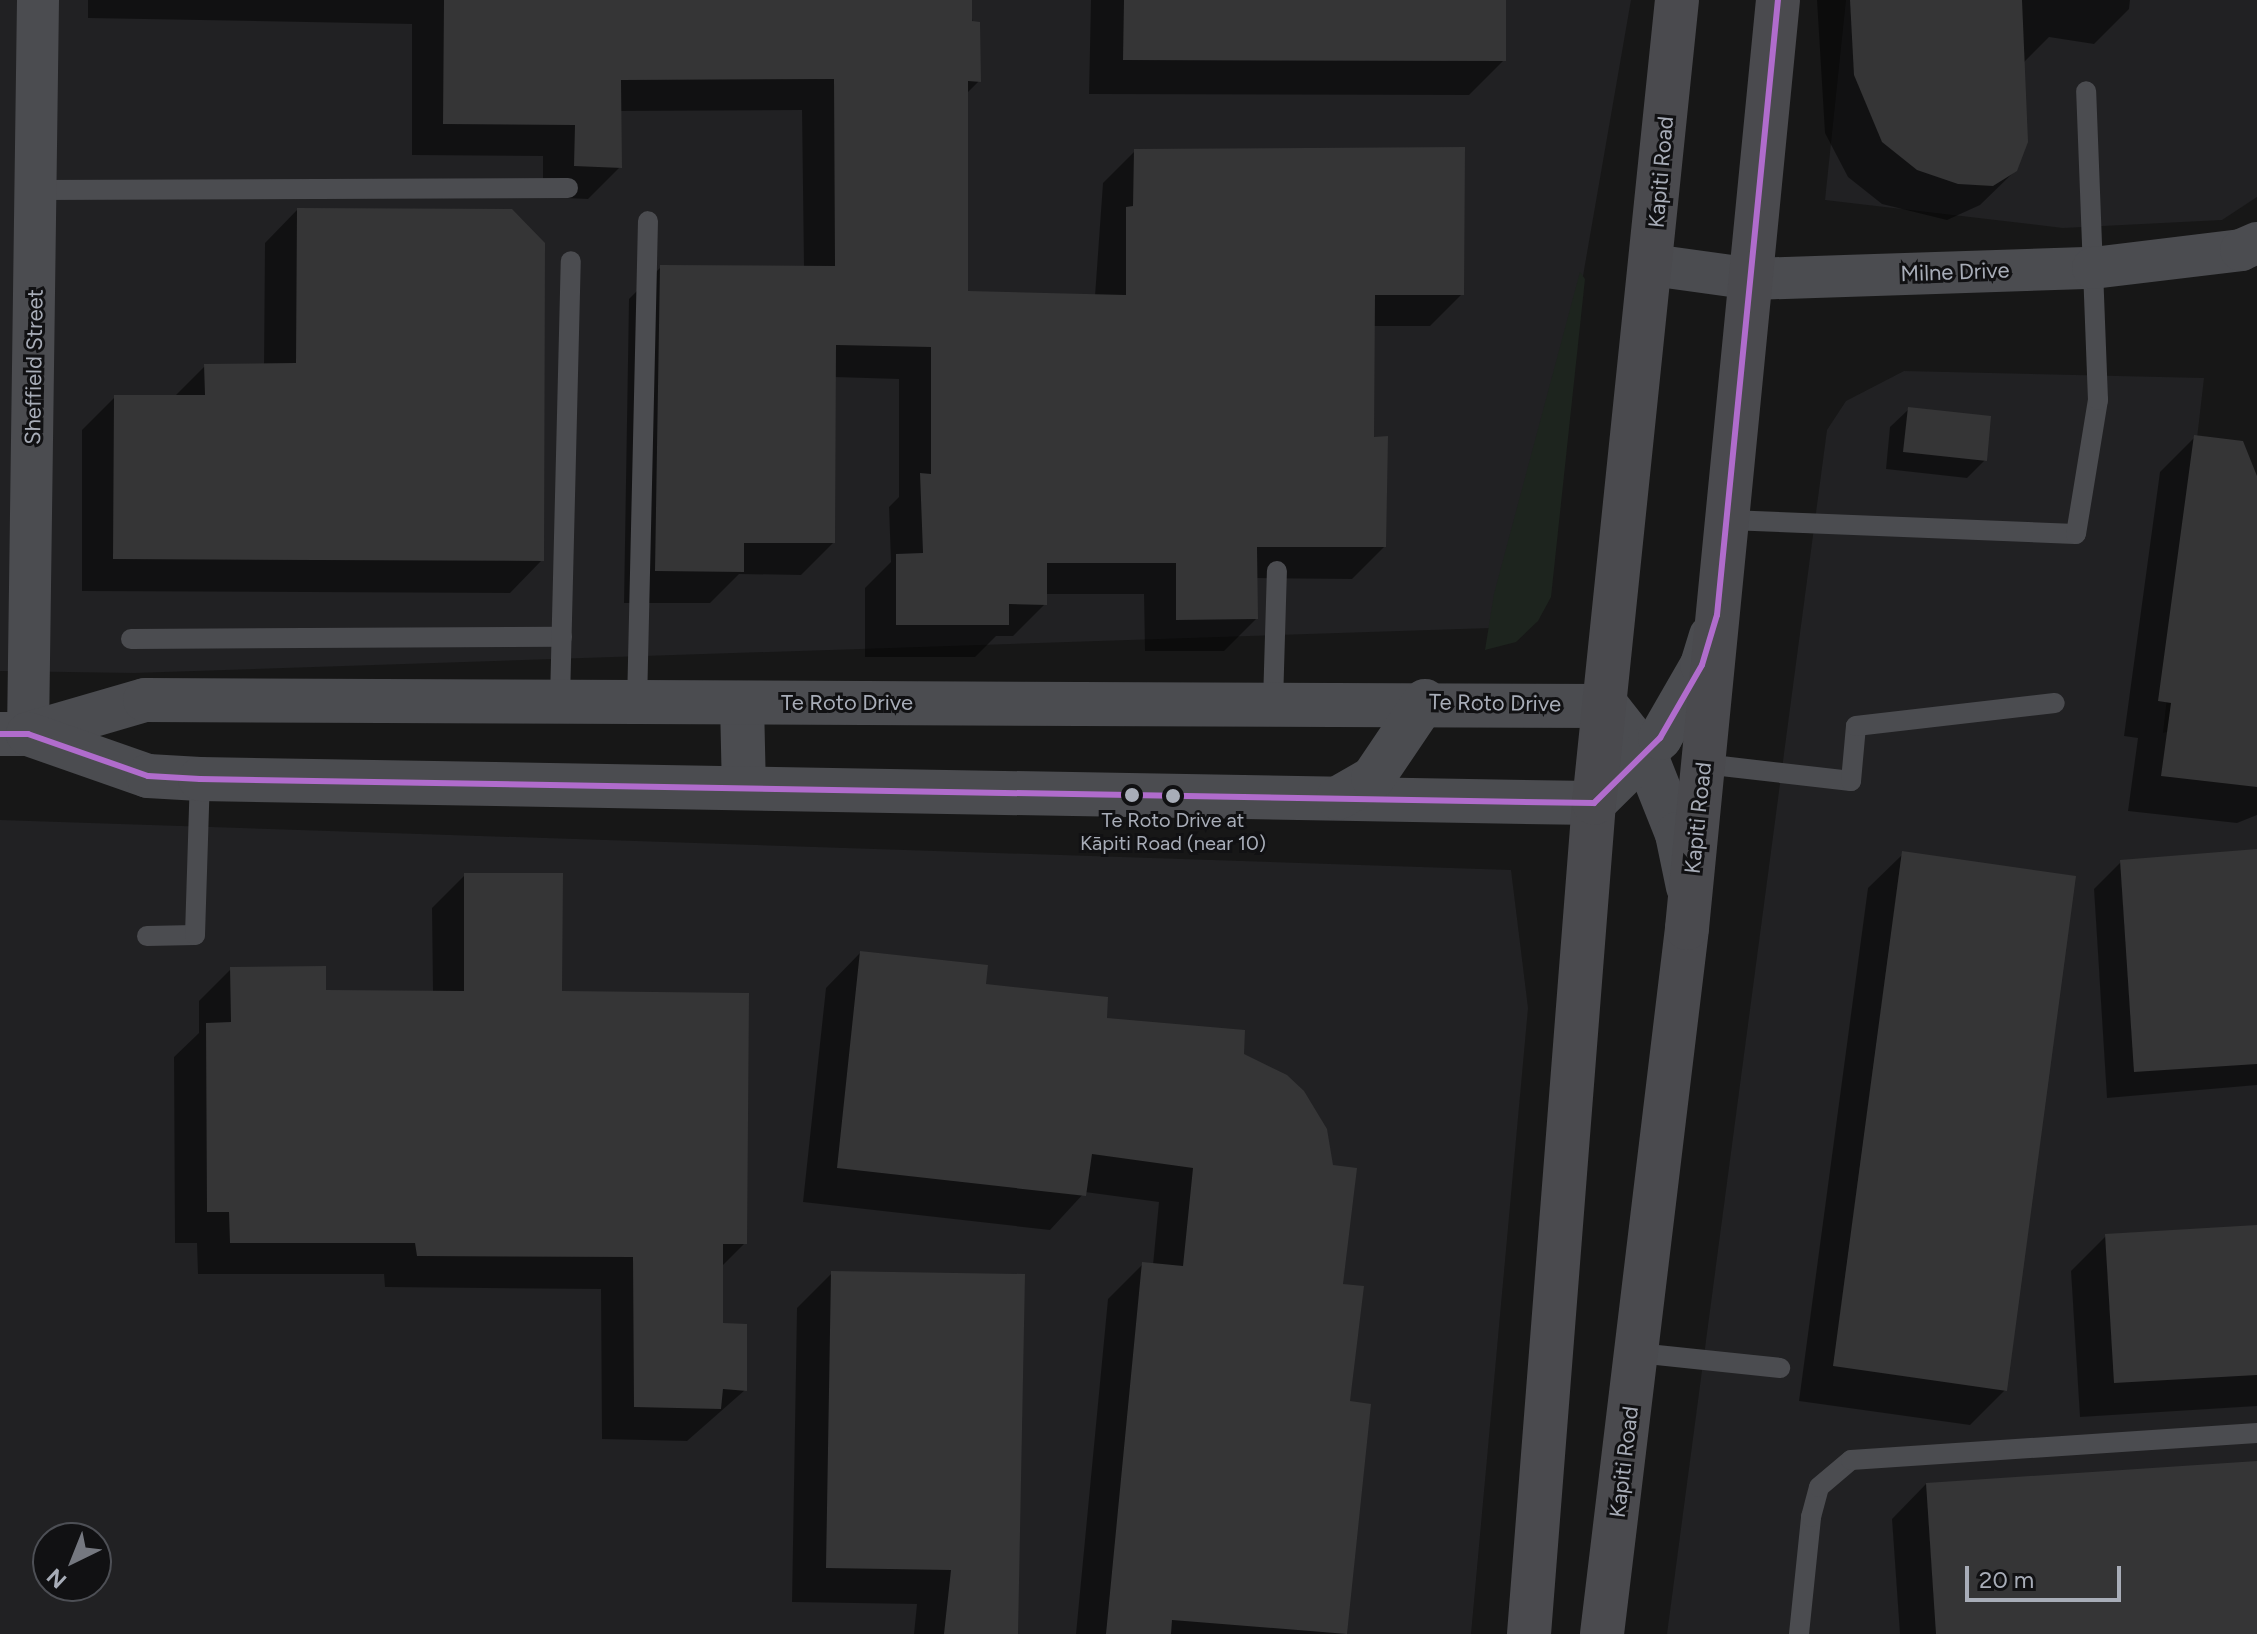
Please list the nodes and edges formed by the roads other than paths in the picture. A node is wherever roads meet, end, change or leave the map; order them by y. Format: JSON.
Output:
{"nodes":[{"id":1,"x":38,"y":0,"type":"edge"},
{"id":2,"x":1677,"y":0,"type":"edge"},
{"id":3,"x":1778,"y":0,"type":"edge"},
{"id":4,"x":2086,"y":91,"type":"dead end"},
{"id":5,"x":568,"y":188,"type":"dead end"},
{"id":6,"x":36,"y":190,"type":"junction"},
{"id":7,"x":648,"y":221,"type":"dead end"},
{"id":8,"x":2257,"y":243,"type":"edge"},
{"id":9,"x":571,"y":261,"type":"dead end"},
{"id":10,"x":1652,"y":265,"type":"junction"},
{"id":11,"x":2093,"y":268,"type":"junction"},
{"id":12,"x":1753,"y":279,"type":"junction"},
{"id":13,"x":1729,"y":520,"type":"junction"},
{"id":14,"x":1277,"y":571,"type":"dead end"},
{"id":15,"x":1717,"y":615,"type":"junction"},
{"id":16,"x":562,"y":637,"type":"junction"},
{"id":17,"x":131,"y":639,"type":"dead end"},
{"id":18,"x":560,"y":701,"type":"junction"},
{"id":19,"x":1425,"y":701,"type":"junction"},
{"id":20,"x":742,"y":703,"type":"junction"},
{"id":21,"x":1273,"y":703,"type":"junction"},
{"id":22,"x":2055,"y":703,"type":"dead end"},
{"id":23,"x":637,"y":705,"type":"junction"},
{"id":24,"x":1607,"y":706,"type":"junction"},
{"id":25,"x":14,"y":734,"type":"edge"},
{"id":26,"x":1646,"y":756,"type":"junction"},
{"id":27,"x":1704,"y":764,"type":"junction"},
{"id":28,"x":200,"y":779,"type":"junction"},
{"id":29,"x":744,"y":788,"type":"junction"},
{"id":30,"x":1338,"y":798,"type":"junction"},
{"id":31,"x":1594,"y":803,"type":"junction"},
{"id":32,"x":1690,"y":899,"type":"junction"},
{"id":33,"x":147,"y":936,"type":"dead end"},
{"id":34,"x":1638,"y":1353,"type":"junction"},
{"id":35,"x":1780,"y":1368,"type":"dead end"},
{"id":36,"x":2257,"y":1433,"type":"edge"},
{"id":37,"x":1529,"y":1634,"type":"edge"},
{"id":38,"x":1602,"y":1634,"type":"edge"},
{"id":39,"x":1799,"y":1634,"type":"edge"}],
"edges":[{"from":1,"to":6,"type":"street","name":"Sheffield Street"},
{"from":2,"to":10,"type":"main road","name":"Kapiti Road"},
{"from":3,"to":12,"type":"main road","name":"Kapiti Road"},
{"from":4,"to":11,"type":"lane"},
{"from":5,"to":6,"type":"lane"},
{"from":6,"to":25,"type":"street","name":"Sheffield Street"},
{"from":7,"to":23,"type":"lane"},
{"from":8,"to":11,"type":"street","name":"Milne Drive"},
{"from":9,"to":16,"type":"lane"},
{"from":10,"to":12,"type":"street","name":"Milne Drive"},
{"from":10,"to":24,"type":"main road","name":"Kapiti Road"},
{"from":11,"to":12,"type":"street","name":"Milne Drive"},
{"from":11,"to":13,"type":"lane"},
{"from":12,"to":13,"type":"main road","name":"Kapiti Road"},
{"from":13,"to":15,"type":"main road","name":"Kapiti Road"},
{"from":14,"to":21,"type":"lane"},
{"from":15,"to":26,"type":"street"},
{"from":15,"to":27,"type":"main road","name":"Kapiti Road"},
{"from":16,"to":17,"type":"lane"},
{"from":16,"to":18,"type":"lane"},
{"from":18,"to":23,"type":"street","name":"Te Roto Drive"},
{"from":18,"to":25,"type":"street","name":"Te Roto Drive"},
{"from":19,"to":21,"type":"street","name":"Te Roto Drive"},
{"from":19,"to":24,"type":"street","name":"Te Roto Drive"},
{"from":19,"to":30,"type":"street"},
{"from":20,"to":21,"type":"street","name":"Te Roto Drive"},
{"from":20,"to":23,"type":"street","name":"Te Roto Drive"},
{"from":20,"to":29,"type":"street"},
{"from":22,"to":27,"type":"lane"},
{"from":24,"to":26,"type":"street"},
{"from":24,"to":31,"type":"main road","name":"Kapiti Road"},
{"from":25,"to":28,"type":"street"},
{"from":26,"to":31,"type":"street"},
{"from":26,"to":32,"type":"street"},
{"from":27,"to":32,"type":"main road","name":"Kapiti Road"},
{"from":28,"to":29,"type":"street"},
{"from":28,"to":33,"type":"lane"},
{"from":29,"to":30,"type":"street"},
{"from":30,"to":31,"type":"street"},
{"from":31,"to":37,"type":"main road","name":"Kapiti Road"},
{"from":32,"to":34,"type":"main road","name":"Kapiti Road"},
{"from":34,"to":35,"type":"lane"},
{"from":34,"to":38,"type":"main road","name":"Kapiti Road"},
{"from":36,"to":39,"type":"lane"}]}
